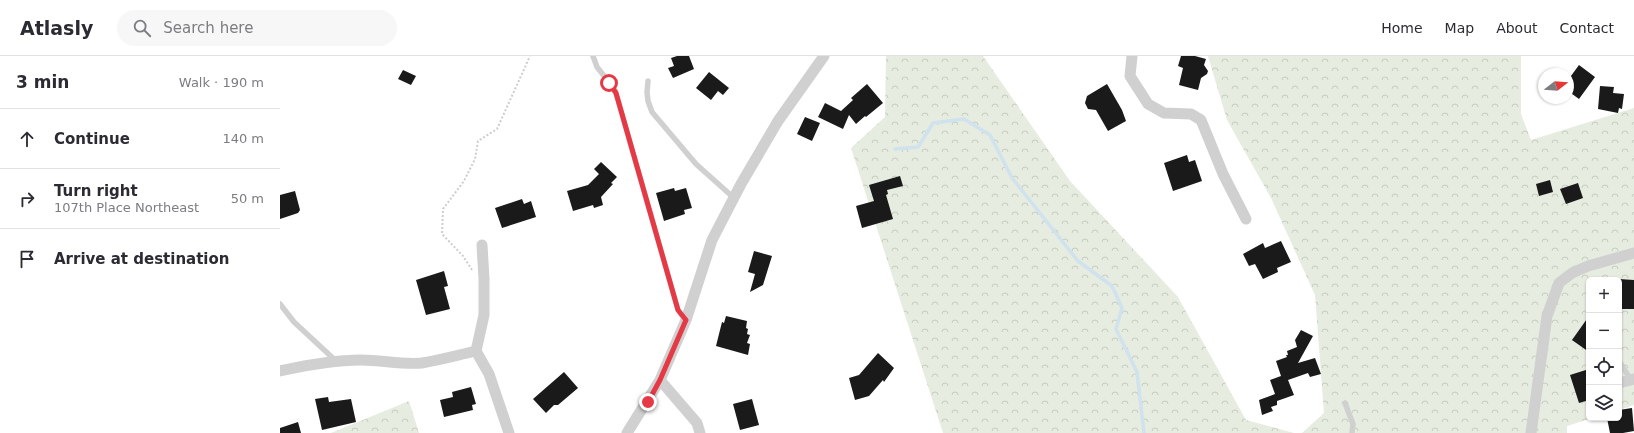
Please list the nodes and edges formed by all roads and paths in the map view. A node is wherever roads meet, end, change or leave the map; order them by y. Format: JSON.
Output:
{"nodes":[{"id":1,"x":530,"y":56,"type":"edge"},
{"id":2,"x":594,"y":56,"type":"edge"},
{"id":3,"x":824,"y":56,"type":"edge"},
{"id":4,"x":1132,"y":56,"type":"edge"},
{"id":5,"x":648,"y":81,"type":"dead end"},
{"id":6,"x":734,"y":198,"type":"junction"},
{"id":7,"x":1246,"y":219,"type":"dead end"},
{"id":8,"x":482,"y":245,"type":"dead end"},
{"id":9,"x":1634,"y":253,"type":"edge"},
{"id":10,"x":484,"y":288,"type":"junction"},
{"id":11,"x":280,"y":304,"type":"edge"},
{"id":12,"x":686,"y":320,"type":"junction"},
{"id":13,"x":476,"y":351,"type":"junction"},
{"id":14,"x":336,"y":361,"type":"junction"},
{"id":15,"x":1622,"y":365,"type":"edge"},
{"id":16,"x":280,"y":371,"type":"edge"},
{"id":17,"x":660,"y":380,"type":"junction"},
{"id":18,"x":1633,"y":380,"type":"edge"},
{"id":19,"x":1622,"y":382,"type":"edge"},
{"id":20,"x":1345,"y":403,"type":"dead end"},
{"id":21,"x":509,"y":433,"type":"edge"},
{"id":22,"x":627,"y":433,"type":"edge"},
{"id":23,"x":700,"y":433,"type":"edge"},
{"id":24,"x":1352,"y":433,"type":"edge"},
{"id":25,"x":1531,"y":433,"type":"edge"}],
"edges":[{"from":1,"to":10,"type":"path"},
{"from":2,"to":12,"type":"lane"},
{"from":3,"to":6,"type":"street"},
{"from":4,"to":7,"type":"street"},
{"from":5,"to":6,"type":"lane"},
{"from":6,"to":12,"type":"street"},
{"from":8,"to":10,"type":"street"},
{"from":9,"to":25,"type":"street"},
{"from":10,"to":13,"type":"street"},
{"from":11,"to":14,"type":"lane"},
{"from":12,"to":17,"type":"street"},
{"from":13,"to":14,"type":"street"},
{"from":13,"to":21,"type":"street"},
{"from":14,"to":16,"type":"street"},
{"from":15,"to":18,"type":"lane"},
{"from":17,"to":22,"type":"street"},
{"from":17,"to":23,"type":"street"},
{"from":18,"to":19,"type":"street"},
{"from":20,"to":24,"type":"lane"}]}
